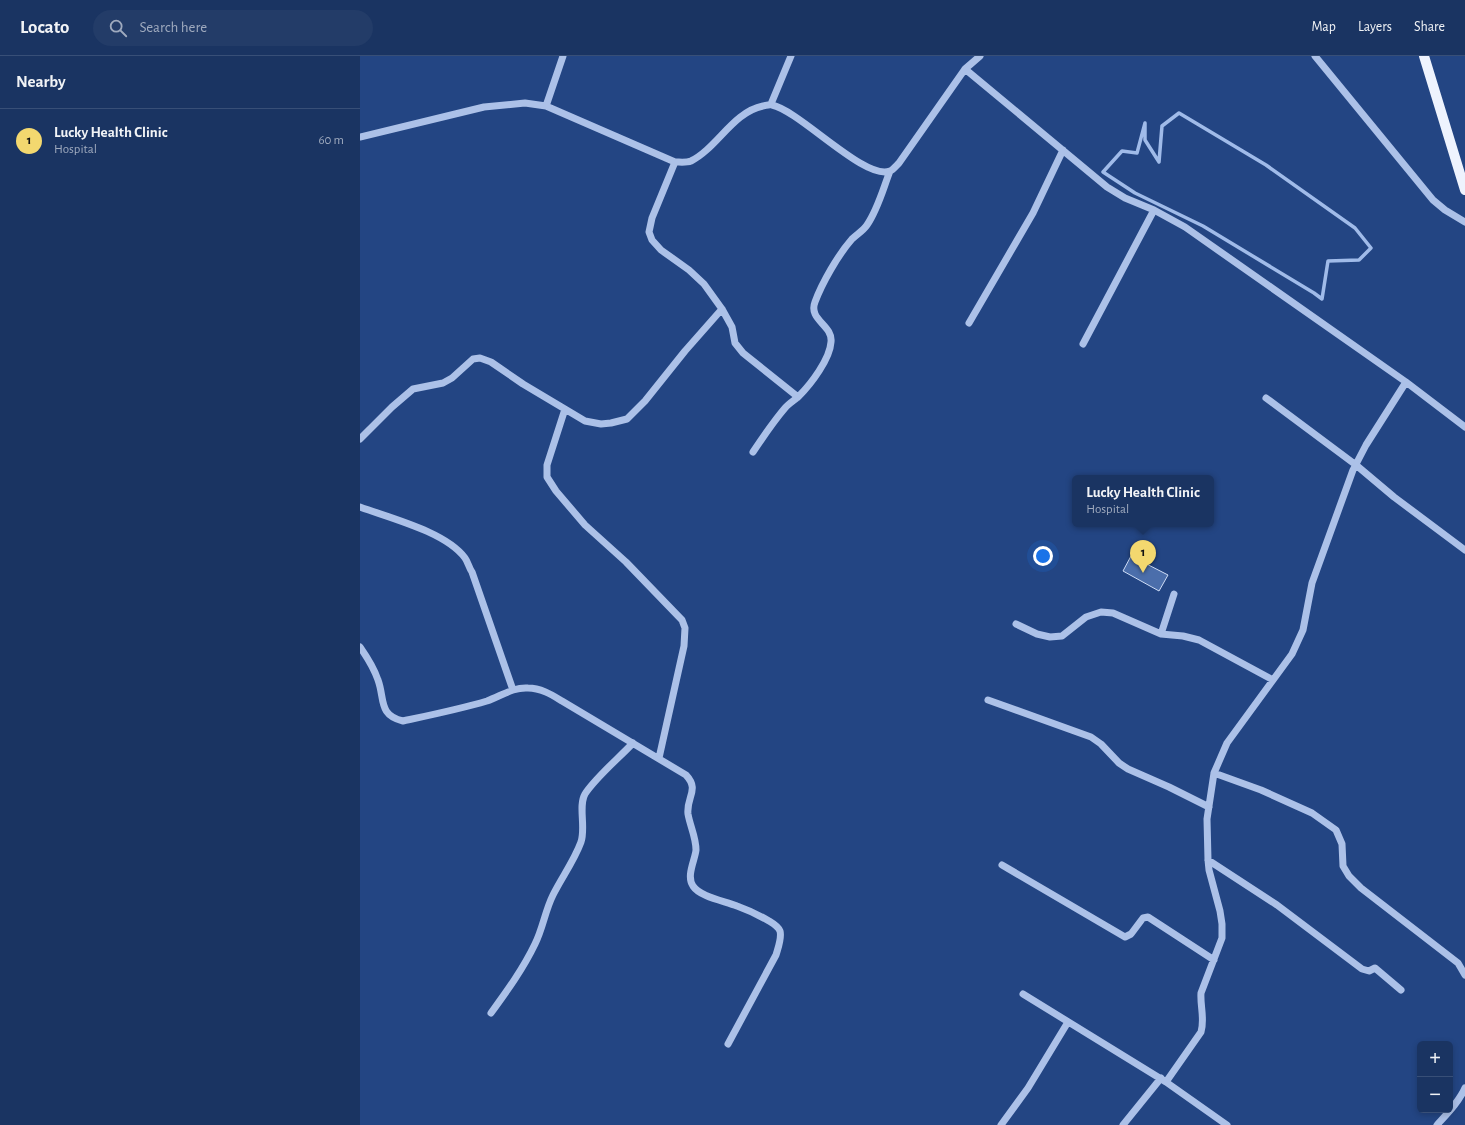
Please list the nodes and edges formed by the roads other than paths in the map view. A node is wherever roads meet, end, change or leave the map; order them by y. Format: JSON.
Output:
{"nodes":[{"id":1,"x":563,"y":56,"type":"edge"},
{"id":2,"x":792,"y":56,"type":"edge"},
{"id":3,"x":980,"y":56,"type":"edge"},
{"id":4,"x":1315,"y":56,"type":"edge"},
{"id":5,"x":1424,"y":56,"type":"edge"},
{"id":6,"x":965,"y":69,"type":"junction"},
{"id":7,"x":771,"y":104,"type":"junction"},
{"id":8,"x":546,"y":106,"type":"junction"},
{"id":9,"x":360,"y":136,"type":"edge"},
{"id":10,"x":1063,"y":150,"type":"junction"},
{"id":11,"x":676,"y":162,"type":"junction"},
{"id":12,"x":890,"y":172,"type":"junction"},
{"id":13,"x":1465,"y":190,"type":"edge"},
{"id":14,"x":1154,"y":210,"type":"junction"},
{"id":15,"x":1465,"y":222,"type":"edge"},
{"id":16,"x":722,"y":309,"type":"junction"},
{"id":17,"x":969,"y":323,"type":"dead end"},
{"id":18,"x":1083,"y":344,"type":"dead end"},
{"id":19,"x":1406,"y":382,"type":"junction"},
{"id":20,"x":798,"y":397,"type":"junction"},
{"id":21,"x":1266,"y":398,"type":"dead end"},
{"id":22,"x":565,"y":409,"type":"junction"},
{"id":23,"x":1465,"y":427,"type":"edge"},
{"id":24,"x":360,"y":439,"type":"edge"},
{"id":25,"x":753,"y":452,"type":"dead end"},
{"id":26,"x":1356,"y":465,"type":"junction"},
{"id":27,"x":360,"y":507,"type":"edge"},
{"id":28,"x":1465,"y":550,"type":"edge"},
{"id":29,"x":1174,"y":594,"type":"dead end"},
{"id":30,"x":1016,"y":624,"type":"dead end"},
{"id":31,"x":1161,"y":634,"type":"junction"},
{"id":32,"x":360,"y":647,"type":"edge"},
{"id":33,"x":1273,"y":680,"type":"junction"},
{"id":34,"x":513,"y":690,"type":"junction"},
{"id":35,"x":988,"y":700,"type":"dead end"},
{"id":36,"x":633,"y":743,"type":"junction"},
{"id":37,"x":659,"y":758,"type":"junction"},
{"id":38,"x":1214,"y":773,"type":"junction"},
{"id":39,"x":1209,"y":807,"type":"junction"},
{"id":40,"x":1208,"y":860,"type":"junction"},
{"id":41,"x":1002,"y":865,"type":"dead end"},
{"id":42,"x":1214,"y":960,"type":"junction"},
{"id":43,"x":1465,"y":975,"type":"edge"},
{"id":44,"x":1401,"y":990,"type":"dead end"},
{"id":45,"x":1023,"y":994,"type":"dead end"},
{"id":46,"x":492,"y":1013,"type":"dead end"},
{"id":47,"x":1068,"y":1022,"type":"junction"},
{"id":48,"x":728,"y":1044,"type":"dead end"},
{"id":49,"x":1164,"y":1080,"type":"junction"},
{"id":50,"x":1465,"y":1088,"type":"edge"},
{"id":51,"x":1001,"y":1125,"type":"edge"},
{"id":52,"x":1123,"y":1125,"type":"edge"},
{"id":53,"x":1227,"y":1125,"type":"edge"},
{"id":54,"x":1437,"y":1125,"type":"edge"}],
"edges":[{"from":1,"to":8,"type":"street"},
{"from":2,"to":7,"type":"street"},
{"from":3,"to":6,"type":"street"},
{"from":4,"to":15,"type":"street"},
{"from":5,"to":13,"type":"main road"},
{"from":6,"to":10,"type":"street"},
{"from":6,"to":12,"type":"street"},
{"from":7,"to":11,"type":"street"},
{"from":7,"to":12,"type":"street"},
{"from":8,"to":9,"type":"street"},
{"from":8,"to":11,"type":"street"},
{"from":10,"to":14,"type":"street"},
{"from":10,"to":17,"type":"street"},
{"from":11,"to":16,"type":"street"},
{"from":12,"to":20,"type":"street"},
{"from":14,"to":18,"type":"street"},
{"from":14,"to":19,"type":"street"},
{"from":16,"to":20,"type":"street"},
{"from":16,"to":22,"type":"street"},
{"from":19,"to":23,"type":"street"},
{"from":19,"to":26,"type":"street"},
{"from":20,"to":25,"type":"street"},
{"from":21,"to":26,"type":"street"},
{"from":22,"to":24,"type":"street"},
{"from":22,"to":37,"type":"street"},
{"from":26,"to":28,"type":"street"},
{"from":26,"to":33,"type":"street"},
{"from":27,"to":34,"type":"street"},
{"from":29,"to":31,"type":"street"},
{"from":30,"to":31,"type":"street"},
{"from":31,"to":33,"type":"street"},
{"from":32,"to":34,"type":"street"},
{"from":33,"to":38,"type":"street"},
{"from":34,"to":36,"type":"street"},
{"from":35,"to":39,"type":"street"},
{"from":36,"to":37,"type":"street"},
{"from":36,"to":46,"type":"street"},
{"from":37,"to":48,"type":"street"},
{"from":38,"to":39,"type":"street"},
{"from":38,"to":43,"type":"street"},
{"from":39,"to":40,"type":"street"},
{"from":40,"to":42,"type":"street"},
{"from":40,"to":44,"type":"street"},
{"from":41,"to":42,"type":"street"},
{"from":42,"to":49,"type":"street"},
{"from":45,"to":47,"type":"street"},
{"from":47,"to":49,"type":"street"},
{"from":47,"to":51,"type":"street"},
{"from":49,"to":52,"type":"street"},
{"from":49,"to":53,"type":"street"},
{"from":50,"to":54,"type":"street"}]}
